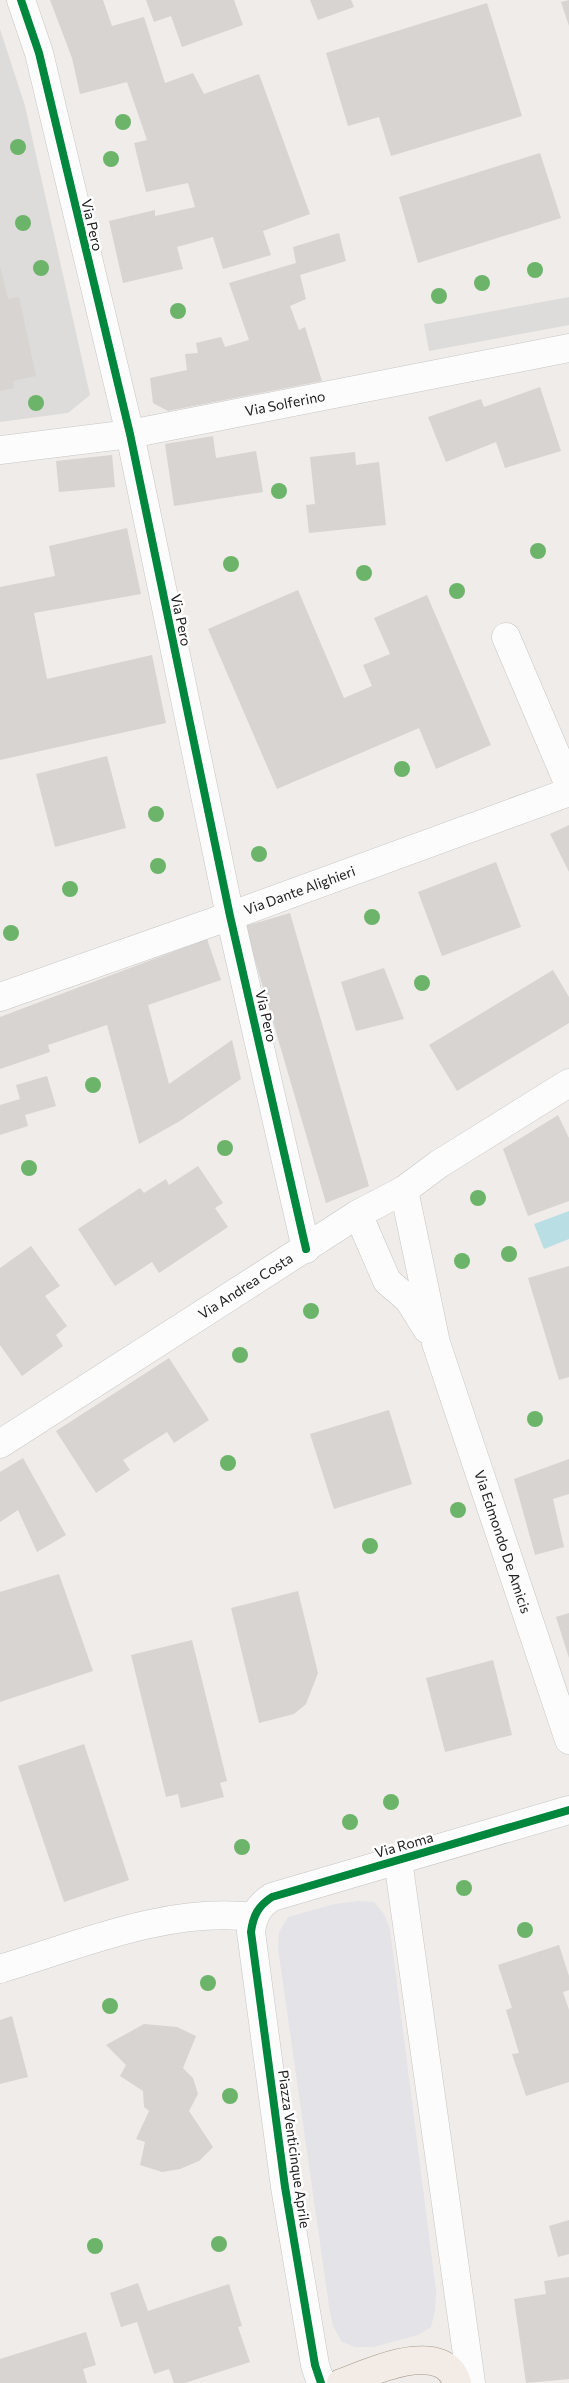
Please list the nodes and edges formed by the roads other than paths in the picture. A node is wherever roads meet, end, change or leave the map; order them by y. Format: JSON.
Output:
{"nodes":[{"id":1,"x":21,"y":0,"type":"edge"},
{"id":2,"x":569,"y":348,"type":"edge"},
{"id":3,"x":130,"y":434,"type":"junction"},
{"id":4,"x":0,"y":450,"type":"edge"},
{"id":5,"x":506,"y":636,"type":"dead end"},
{"id":6,"x":569,"y":785,"type":"edge"},
{"id":7,"x":569,"y":792,"type":"edge"},
{"id":8,"x":230,"y":916,"type":"junction"},
{"id":9,"x":0,"y":997,"type":"edge"},
{"id":10,"x":569,"y":1083,"type":"edge"},
{"id":11,"x":404,"y":1190,"type":"junction"},
{"id":12,"x":358,"y":1214,"type":"junction"},
{"id":13,"x":306,"y":1248,"type":"junction"},
{"id":14,"x":436,"y":1343,"type":"junction"},
{"id":15,"x":0,"y":1444,"type":"edge"},
{"id":16,"x":569,"y":1740,"type":"edge"},
{"id":17,"x":569,"y":1810,"type":"edge"},
{"id":18,"x":398,"y":1860,"type":"junction"},
{"id":19,"x":254,"y":1917,"type":"junction"},
{"id":20,"x":0,"y":1969,"type":"edge"},
{"id":21,"x":321,"y":2383,"type":"edge"},
{"id":22,"x":341,"y":2383,"type":"edge"},
{"id":23,"x":457,"y":2383,"type":"edge"},
{"id":24,"x":471,"y":2383,"type":"edge"}],
"edges":[{"from":1,"to":3,"type":"street","name":"Via Pero"},
{"from":2,"to":3,"type":"street","name":"Via Solferino"},
{"from":3,"to":4,"type":"street","name":"Via Solferino"},
{"from":3,"to":8,"type":"street","name":"Via Pero"},
{"from":5,"to":6,"type":"street"},
{"from":7,"to":8,"type":"street","name":"Via Dante Alighieri"},
{"from":8,"to":9,"type":"street","name":"Via Dante Alighieri"},
{"from":8,"to":13,"type":"street","name":"Via Pero"},
{"from":10,"to":11,"type":"street","name":"Via Andrea Costa"},
{"from":11,"to":12,"type":"street","name":"Via Andrea Costa"},
{"from":11,"to":14,"type":"street","name":"Via Edmondo De Amicis"},
{"from":12,"to":13,"type":"street","name":"Via Andrea Costa"},
{"from":12,"to":14,"type":"street","name":"Via Edmondo De Amicis"},
{"from":13,"to":15,"type":"street","name":"Via Andrea Costa"},
{"from":14,"to":16,"type":"street","name":"Via Edmondo De Amicis"},
{"from":17,"to":18,"type":"street","name":"Via Roma"},
{"from":18,"to":19,"type":"street","name":"Via Roma"},
{"from":18,"to":24,"type":"street"},
{"from":19,"to":20,"type":"street"},
{"from":19,"to":21,"type":"street","name":"Piazza Venticinque Aprile"},
{"from":22,"to":23,"type":"main road"}]}
